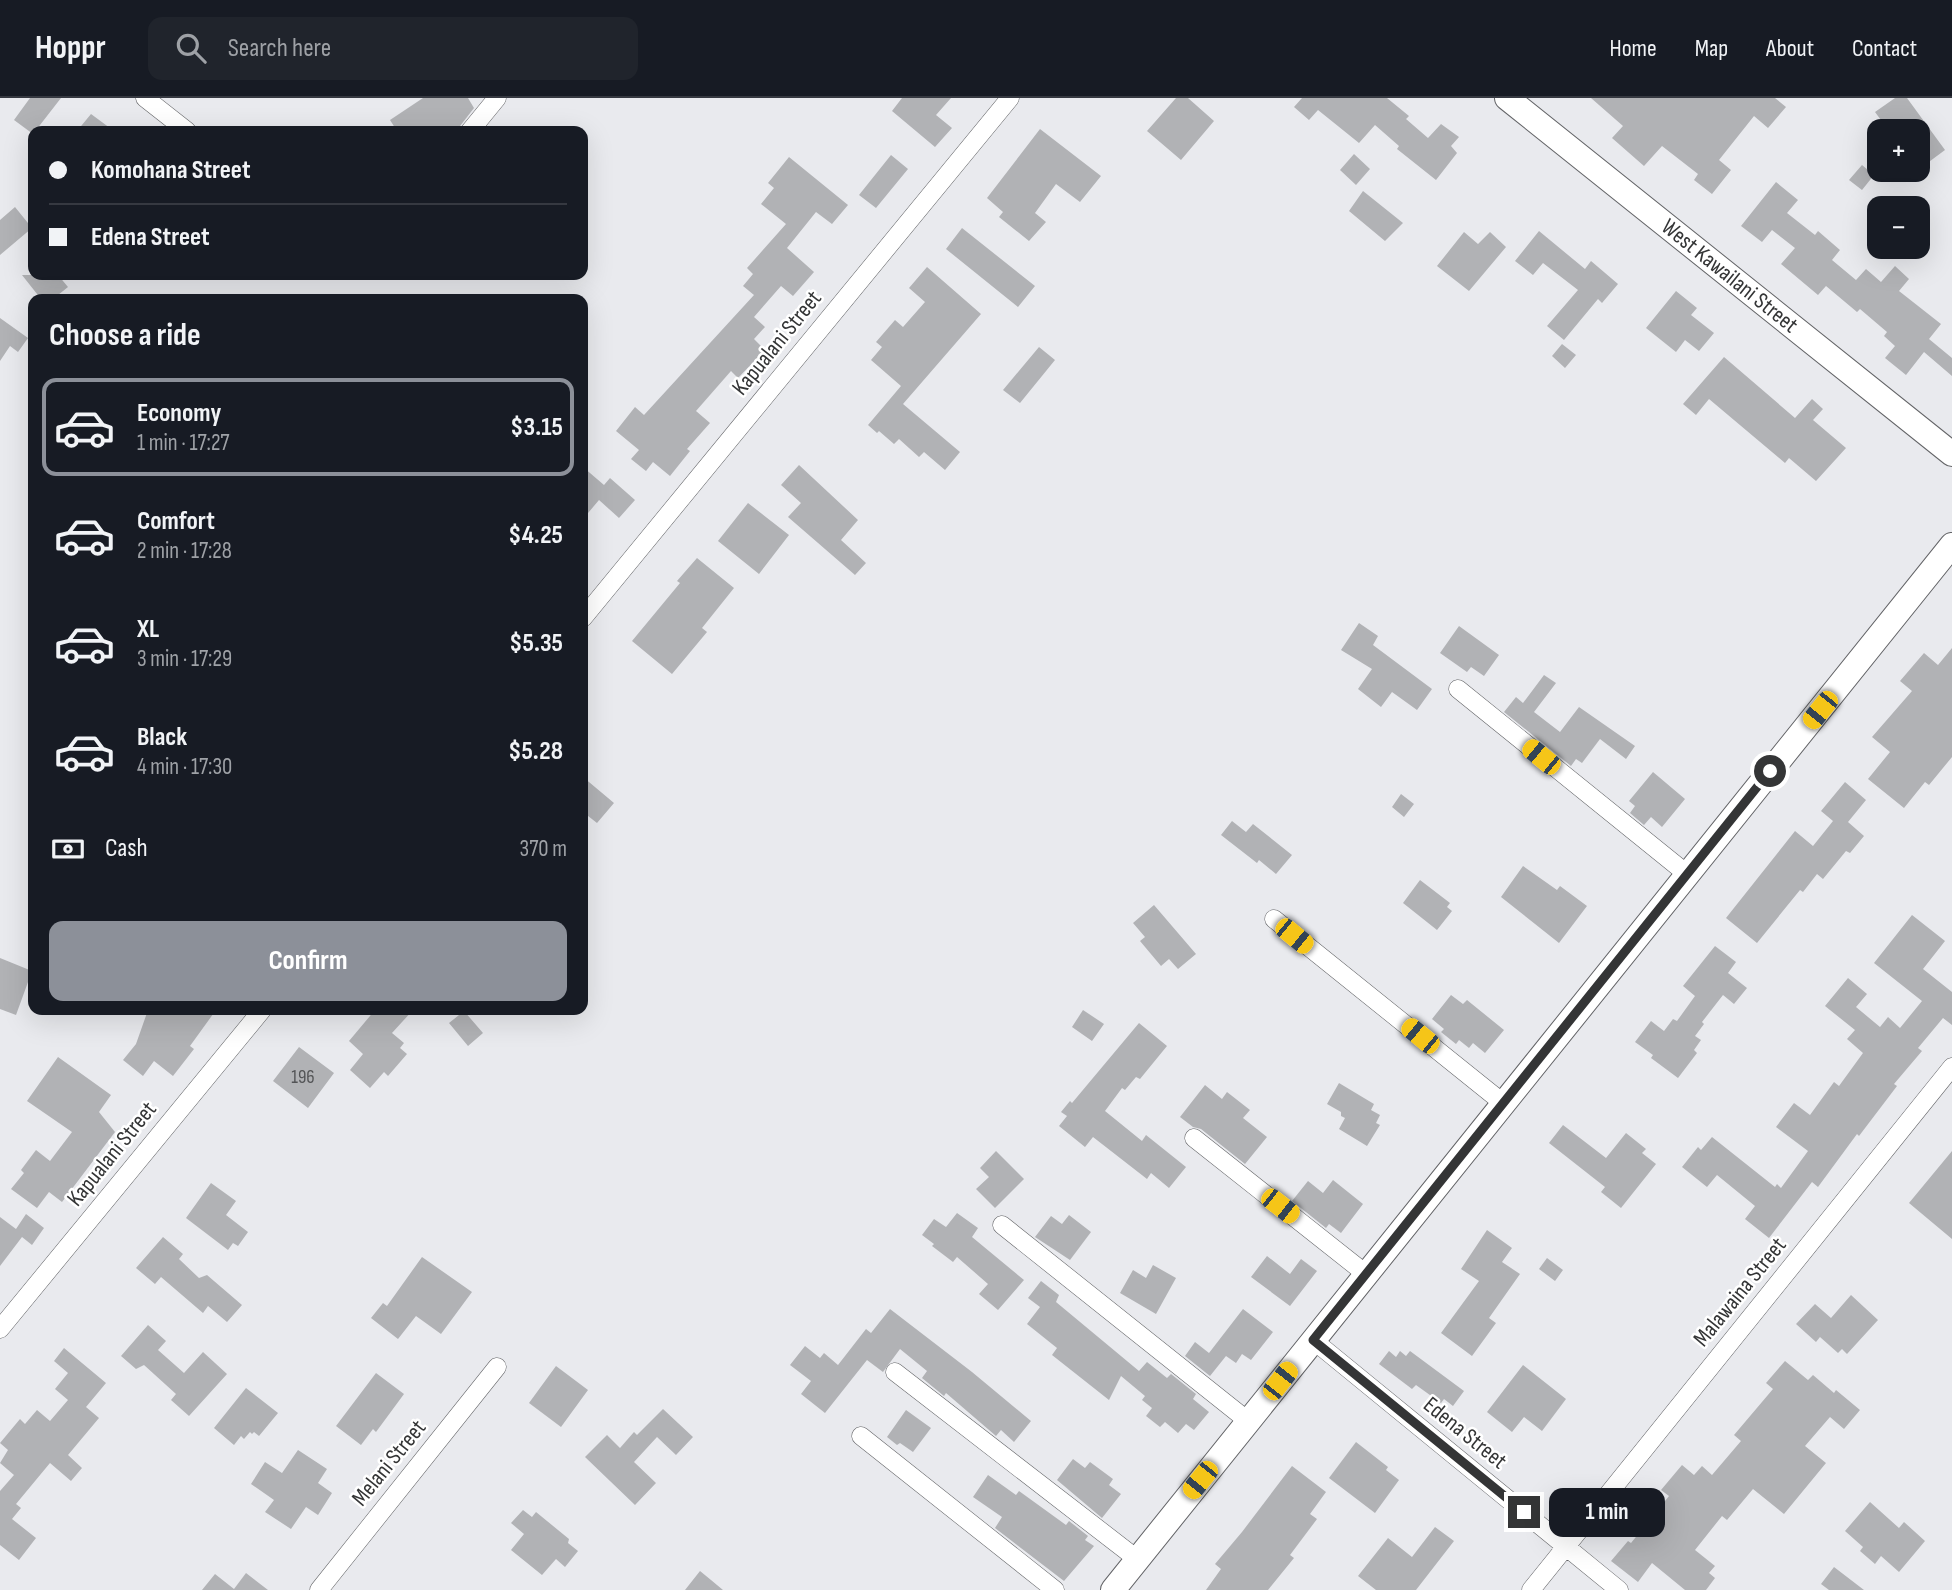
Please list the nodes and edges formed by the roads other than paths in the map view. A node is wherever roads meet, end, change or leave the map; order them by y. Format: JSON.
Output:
{"nodes":[{"id":1,"x":145,"y":98,"type":"edge"},
{"id":2,"x":496,"y":98,"type":"edge"},
{"id":3,"x":1010,"y":98,"type":"edge"},
{"id":4,"x":1507,"y":98,"type":"edge"},
{"id":5,"x":181,"y":126,"type":"edge"},
{"id":6,"x":474,"y":126,"type":"edge"},
{"id":7,"x":1952,"y":454,"type":"edge"},
{"id":8,"x":1952,"y":545,"type":"edge"},
{"id":9,"x":588,"y":612,"type":"edge"},
{"id":10,"x":1458,"y":689,"type":"dead end"},
{"id":11,"x":1687,"y":874,"type":"junction"},
{"id":12,"x":1274,"y":919,"type":"dead end"},
{"id":13,"x":258,"y":1015,"type":"edge"},
{"id":14,"x":1952,"y":1067,"type":"edge"},
{"id":15,"x":1503,"y":1103,"type":"junction"},
{"id":16,"x":1194,"y":1138,"type":"dead end"},
{"id":17,"x":1002,"y":1225,"type":"dead end"},
{"id":18,"x":1366,"y":1274,"type":"junction"},
{"id":19,"x":0,"y":1329,"type":"edge"},
{"id":20,"x":1313,"y":1340,"type":"junction"},
{"id":21,"x":497,"y":1367,"type":"dead end"},
{"id":22,"x":895,"y":1372,"type":"dead end"},
{"id":23,"x":1248,"y":1421,"type":"junction"},
{"id":24,"x":861,"y":1436,"type":"dead end"},
{"id":25,"x":1566,"y":1547,"type":"junction"},
{"id":26,"x":1137,"y":1559,"type":"junction"},
{"id":27,"x":319,"y":1590,"type":"edge"},
{"id":28,"x":1055,"y":1590,"type":"edge"},
{"id":29,"x":1113,"y":1590,"type":"edge"},
{"id":30,"x":1531,"y":1590,"type":"edge"},
{"id":31,"x":1619,"y":1590,"type":"edge"}],
"edges":[{"from":1,"to":5,"type":"street"},
{"from":2,"to":6,"type":"street"},
{"from":3,"to":9,"type":"street","name":"Kapualani Street"},
{"from":4,"to":7,"type":"street","name":"West Kawailani Street"},
{"from":8,"to":11,"type":"street"},
{"from":10,"to":11,"type":"street"},
{"from":11,"to":15,"type":"street"},
{"from":12,"to":15,"type":"street"},
{"from":13,"to":19,"type":"street","name":"Kapualani Street"},
{"from":14,"to":25,"type":"street","name":"Malawaina Street"},
{"from":15,"to":18,"type":"street"},
{"from":16,"to":18,"type":"street"},
{"from":17,"to":23,"type":"street"},
{"from":18,"to":20,"type":"street"},
{"from":20,"to":23,"type":"street"},
{"from":20,"to":25,"type":"street","name":"Edena Street"},
{"from":21,"to":27,"type":"street","name":"Melani Street"},
{"from":22,"to":26,"type":"street"},
{"from":23,"to":26,"type":"street"},
{"from":24,"to":28,"type":"street"},
{"from":25,"to":30,"type":"street","name":"Malawaina Street"},
{"from":25,"to":31,"type":"street","name":"Edena Street"},
{"from":26,"to":29,"type":"street"}]}
